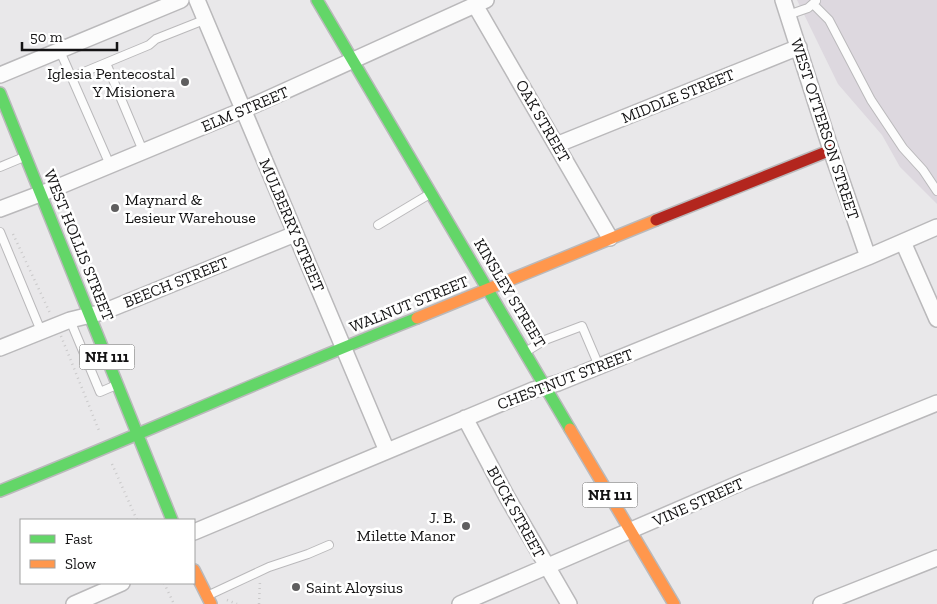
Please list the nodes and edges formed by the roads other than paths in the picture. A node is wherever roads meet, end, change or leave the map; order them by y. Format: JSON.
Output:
{"nodes":[{"id":1,"x":181,"y":0,"type":"edge"},
{"id":2,"x":196,"y":0,"type":"edge"},
{"id":3,"x":317,"y":0,"type":"edge"},
{"id":4,"x":784,"y":0,"type":"edge"},
{"id":5,"x":815,"y":2,"type":"edge"},
{"id":6,"x":481,"y":3,"type":"edge"},
{"id":7,"x":788,"y":15,"type":"junction"},
{"id":8,"x":204,"y":20,"type":"junction"},
{"id":9,"x":799,"y":47,"type":"junction"},
{"id":10,"x":60,"y":51,"type":"junction"},
{"id":11,"x":354,"y":61,"type":"junction"},
{"id":12,"x":106,"y":63,"type":"junction"},
{"id":13,"x":0,"y":75,"type":"edge"},
{"id":14,"x":72,"y":77,"type":"junction"},
{"id":15,"x":0,"y":93,"type":"edge"},
{"id":16,"x":243,"y":110,"type":"junction"},
{"id":17,"x":556,"y":145,"type":"junction"},
{"id":18,"x":831,"y":150,"type":"junction"},
{"id":19,"x":143,"y":152,"type":"junction"},
{"id":20,"x":26,"y":156,"type":"junction"},
{"id":21,"x":110,"y":165,"type":"junction"},
{"id":22,"x":0,"y":167,"type":"edge"},
{"id":23,"x":937,"y":191,"type":"edge"},
{"id":24,"x":42,"y":193,"type":"junction"},
{"id":25,"x":432,"y":193,"type":"junction"},
{"id":26,"x":0,"y":209,"type":"edge"},
{"id":27,"x":378,"y":225,"type":"dead end"},
{"id":28,"x":937,"y":227,"type":"edge"},
{"id":29,"x":0,"y":232,"type":"edge"},
{"id":30,"x":296,"y":234,"type":"junction"},
{"id":31,"x":610,"y":238,"type":"junction"},
{"id":32,"x":903,"y":242,"type":"junction"},
{"id":33,"x":868,"y":257,"type":"junction"},
{"id":34,"x":489,"y":289,"type":"junction"},
{"id":35,"x":90,"y":315,"type":"junction"},
{"id":36,"x":936,"y":315,"type":"edge"},
{"id":37,"x":70,"y":320,"type":"junction"},
{"id":38,"x":41,"y":331,"type":"junction"},
{"id":39,"x":344,"y":347,"type":"junction"},
{"id":40,"x":0,"y":348,"type":"edge"},
{"id":41,"x":526,"y":352,"type":"junction"},
{"id":42,"x":599,"y":366,"type":"junction"},
{"id":43,"x":117,"y":384,"type":"junction"},
{"id":44,"x":546,"y":386,"type":"junction"},
{"id":45,"x":937,"y":403,"type":"edge"},
{"id":46,"x":465,"y":418,"type":"junction"},
{"id":47,"x":138,"y":435,"type":"junction"},
{"id":48,"x":387,"y":451,"type":"junction"},
{"id":49,"x":0,"y":491,"type":"edge"},
{"id":50,"x":172,"y":519,"type":"edge"},
{"id":51,"x":631,"y":531,"type":"junction"},
{"id":52,"x":195,"y":532,"type":"edge"},
{"id":53,"x":329,"y":545,"type":"dead end"},
{"id":54,"x":937,"y":558,"type":"edge"},
{"id":55,"x":547,"y":566,"type":"junction"},
{"id":56,"x":195,"y":574,"type":"edge"},
{"id":57,"x":121,"y":584,"type":"edge"},
{"id":58,"x":209,"y":600,"type":"edge"},
{"id":59,"x":74,"y":604,"type":"edge"},
{"id":60,"x":460,"y":604,"type":"edge"},
{"id":61,"x":569,"y":604,"type":"edge"},
{"id":62,"x":674,"y":604,"type":"edge"},
{"id":63,"x":821,"y":604,"type":"edge"}],
"edges":[{"from":1,"to":10,"type":"street"},
{"from":2,"to":8,"type":"street","name":"MULBERRY STREET"},
{"from":3,"to":11,"type":"main road","name":"KINSLEY STREET","number":"NH 111"},
{"from":4,"to":7,"type":"street","name":"WEST OTTERSON STREET"},
{"from":5,"to":7,"type":"lane"},
{"from":5,"to":23,"type":"lane"},
{"from":6,"to":11,"type":"street","name":"ELM STREET"},
{"from":6,"to":17,"type":"street","name":"OAK STREET"},
{"from":7,"to":9,"type":"street","name":"WEST OTTERSON STREET"},
{"from":8,"to":12,"type":"lane"},
{"from":8,"to":16,"type":"street","name":"MULBERRY STREET"},
{"from":9,"to":17,"type":"street","name":"MIDDLE STREET"},
{"from":9,"to":18,"type":"street","name":"WEST OTTERSON STREET"},
{"from":10,"to":13,"type":"street"},
{"from":10,"to":14,"type":"lane"},
{"from":11,"to":16,"type":"street","name":"ELM STREET"},
{"from":11,"to":25,"type":"main road","name":"KINSLEY STREET","number":"NH 111"},
{"from":12,"to":14,"type":"lane"},
{"from":12,"to":19,"type":"lane"},
{"from":14,"to":21,"type":"lane"},
{"from":15,"to":20,"type":"main road","name":"WEST HOLLIS STREET","number":"NH 111"},
{"from":16,"to":19,"type":"street","name":"ELM STREET"},
{"from":16,"to":30,"type":"street","name":"MULBERRY STREET"},
{"from":17,"to":31,"type":"street","name":"OAK STREET"},
{"from":18,"to":31,"type":"main road","name":"WALNUT STREET"},
{"from":18,"to":33,"type":"street","name":"WEST OTTERSON STREET"},
{"from":19,"to":21,"type":"street","name":"ELM STREET"},
{"from":20,"to":22,"type":"lane"},
{"from":20,"to":24,"type":"main road","name":"WEST HOLLIS STREET","number":"NH 111"},
{"from":21,"to":24,"type":"street","name":"ELM STREET"},
{"from":24,"to":26,"type":"street","name":"ELM STREET"},
{"from":24,"to":35,"type":"main road","name":"WEST HOLLIS STREET","number":"NH 111"},
{"from":25,"to":27,"type":"lane"},
{"from":25,"to":34,"type":"main road","name":"KINSLEY STREET","number":"NH 111"},
{"from":28,"to":32,"type":"street","name":"CHESTNUT STREET"},
{"from":29,"to":38,"type":"lane"},
{"from":30,"to":35,"type":"street","name":"BEECH STREET"},
{"from":30,"to":39,"type":"street","name":"MULBERRY STREET"},
{"from":31,"to":34,"type":"main road","name":"WALNUT STREET"},
{"from":32,"to":33,"type":"street","name":"CHESTNUT STREET"},
{"from":32,"to":36,"type":"street"},
{"from":33,"to":42,"type":"street","name":"CHESTNUT STREET"},
{"from":34,"to":39,"type":"main road","name":"WALNUT STREET"},
{"from":34,"to":41,"type":"main road","name":"KINSLEY STREET","number":"NH 111"},
{"from":35,"to":37,"type":"street","name":"BEECH STREET"},
{"from":35,"to":43,"type":"main road","name":"WEST HOLLIS STREET","number":"NH 111"},
{"from":37,"to":38,"type":"street","name":"BEECH STREET"},
{"from":37,"to":43,"type":"lane"},
{"from":38,"to":40,"type":"street","name":"BEECH STREET"},
{"from":39,"to":47,"type":"main road","name":"WALNUT STREET"},
{"from":39,"to":48,"type":"street","name":"MULBERRY STREET"},
{"from":41,"to":42,"type":"lane"},
{"from":41,"to":44,"type":"main road","name":"KINSLEY STREET","number":"NH 111"},
{"from":42,"to":44,"type":"street","name":"CHESTNUT STREET"},
{"from":43,"to":47,"type":"main road","name":"WEST HOLLIS STREET","number":"NH 111"},
{"from":44,"to":46,"type":"street","name":"CHESTNUT STREET"},
{"from":44,"to":51,"type":"main road","name":"KINSLEY STREET","number":"NH 111"},
{"from":45,"to":51,"type":"street","name":"VINE STREET"},
{"from":46,"to":48,"type":"street","name":"CHESTNUT STREET"},
{"from":46,"to":55,"type":"street","name":"BUCK STREET"},
{"from":47,"to":49,"type":"main road","name":"WALNUT STREET"},
{"from":47,"to":50,"type":"main road","name":"WEST HOLLIS STREET","number":"NH 111"},
{"from":48,"to":52,"type":"street","name":"CHESTNUT STREET"},
{"from":51,"to":55,"type":"street","name":"VINE STREET"},
{"from":51,"to":62,"type":"main road","name":"KINSLEY STREET","number":"NH 111"},
{"from":53,"to":58,"type":"lane"},
{"from":54,"to":63,"type":"street"},
{"from":55,"to":60,"type":"street","name":"VINE STREET"},
{"from":55,"to":61,"type":"street","name":"BUCK STREET"},
{"from":56,"to":58,"type":"main road"},
{"from":57,"to":59,"type":"street"}]}
